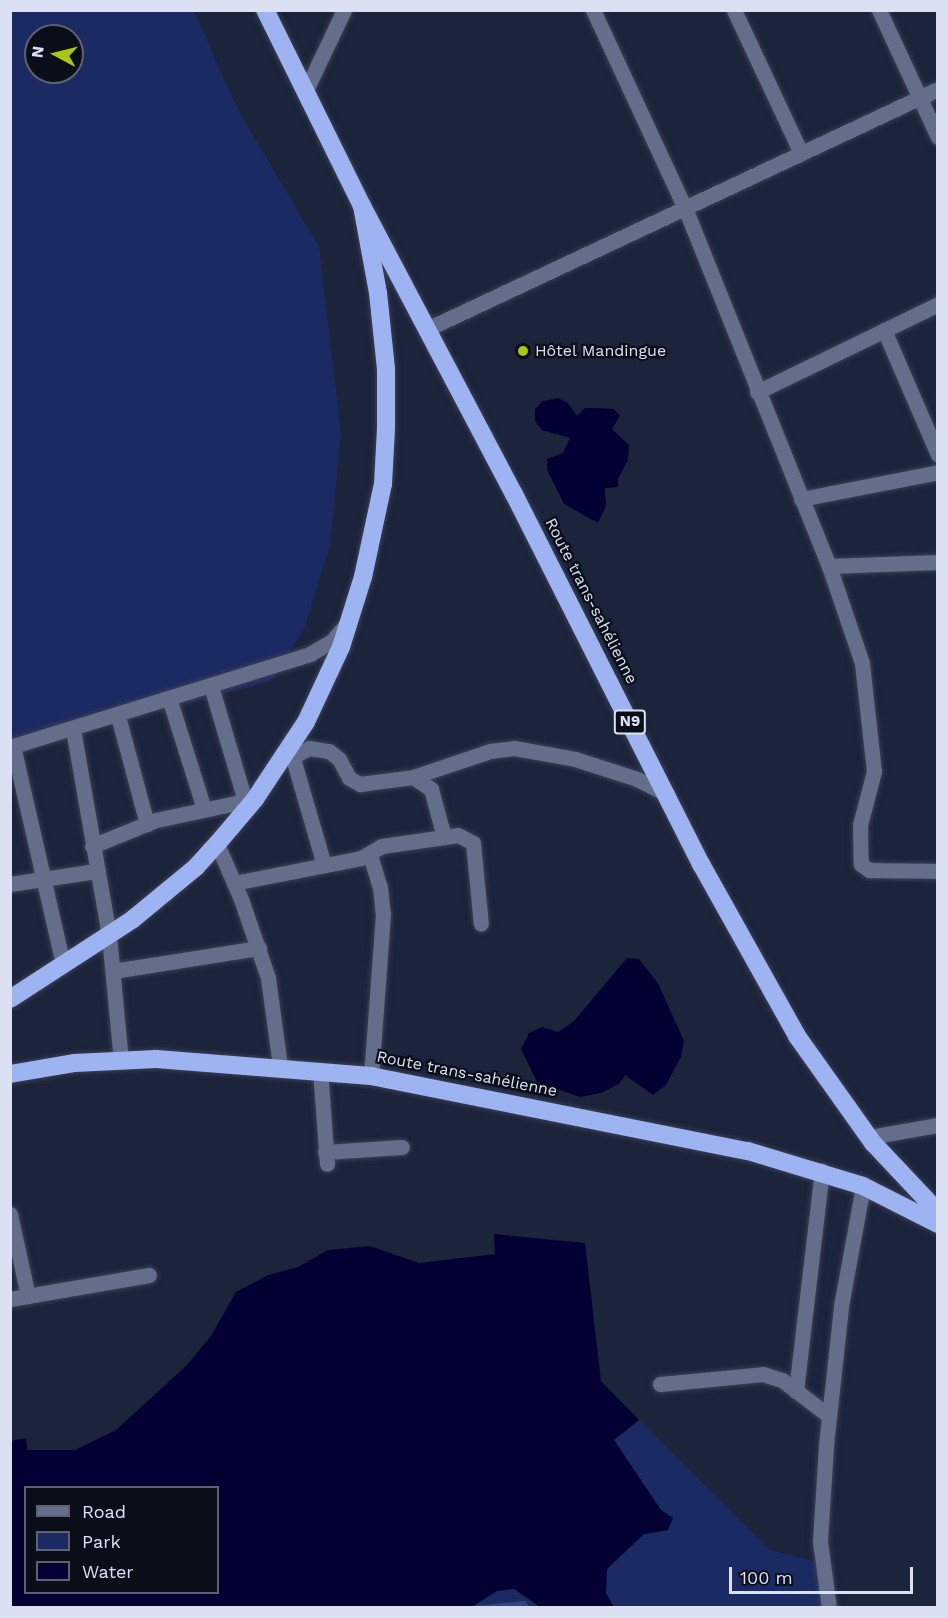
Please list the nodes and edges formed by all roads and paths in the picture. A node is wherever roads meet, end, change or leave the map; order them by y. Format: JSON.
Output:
{"nodes":[{"id":1,"x":265,"y":10,"type":"edge"},
{"id":2,"x":344,"y":10,"type":"edge"},
{"id":3,"x":593,"y":10,"type":"edge"},
{"id":4,"x":734,"y":10,"type":"edge"},
{"id":5,"x":879,"y":10,"type":"edge"},
{"id":6,"x":938,"y":89,"type":"edge"},
{"id":7,"x":306,"y":90,"type":"junction"},
{"id":8,"x":920,"y":97,"type":"junction"},
{"id":9,"x":938,"y":137,"type":"edge"},
{"id":10,"x":801,"y":153,"type":"junction"},
{"id":11,"x":362,"y":206,"type":"junction"},
{"id":12,"x":685,"y":208,"type":"junction"},
{"id":13,"x":938,"y":304,"type":"edge"},
{"id":14,"x":428,"y":329,"type":"junction"},
{"id":15,"x":884,"y":330,"type":"junction"},
{"id":16,"x":757,"y":392,"type":"junction"},
{"id":17,"x":938,"y":455,"type":"edge"},
{"id":18,"x":938,"y":472,"type":"edge"},
{"id":19,"x":801,"y":499,"type":"junction"},
{"id":20,"x":938,"y":562,"type":"edge"},
{"id":21,"x":829,"y":566,"type":"junction"},
{"id":22,"x":353,"y":615,"type":"junction"},
{"id":23,"x":211,"y":686,"type":"junction"},
{"id":24,"x":170,"y":701,"type":"junction"},
{"id":25,"x":118,"y":716,"type":"junction"},
{"id":26,"x":73,"y":729,"type":"junction"},
{"id":27,"x":12,"y":747,"type":"edge"},
{"id":28,"x":292,"y":752,"type":"junction"},
{"id":29,"x":413,"y":777,"type":"junction"},
{"id":30,"x":667,"y":794,"type":"junction"},
{"id":31,"x":250,"y":800,"type":"junction"},
{"id":32,"x":204,"y":809,"type":"junction"},
{"id":33,"x":147,"y":824,"type":"junction"},
{"id":34,"x":444,"y":837,"type":"junction"},
{"id":35,"x":217,"y":844,"type":"junction"},
{"id":36,"x":92,"y":846,"type":"junction"},
{"id":37,"x":370,"y":855,"type":"junction"},
{"id":38,"x":324,"y":865,"type":"junction"},
{"id":39,"x":96,"y":871,"type":"junction"},
{"id":40,"x":938,"y":871,"type":"edge"},
{"id":41,"x":43,"y":879,"type":"junction"},
{"id":42,"x":234,"y":883,"type":"junction"},
{"id":43,"x":10,"y":884,"type":"edge"},
{"id":44,"x":481,"y":924,"type":"dead end"},
{"id":45,"x":109,"y":936,"type":"junction"},
{"id":46,"x":259,"y":948,"type":"junction"},
{"id":47,"x":63,"y":964,"type":"junction"},
{"id":48,"x":113,"y":971,"type":"junction"},
{"id":49,"x":10,"y":999,"type":"edge"},
{"id":50,"x":121,"y":1060,"type":"junction"},
{"id":51,"x":280,"y":1066,"type":"junction"},
{"id":52,"x":320,"y":1070,"type":"junction"},
{"id":53,"x":10,"y":1074,"type":"edge"},
{"id":54,"x":371,"y":1076,"type":"junction"},
{"id":55,"x":938,"y":1125,"type":"edge"},
{"id":56,"x":869,"y":1137,"type":"junction"},
{"id":57,"x":402,"y":1147,"type":"dead end"},
{"id":58,"x":822,"y":1171,"type":"junction"},
{"id":59,"x":863,"y":1186,"type":"junction"},
{"id":60,"x":905,"y":1204,"type":"junction"},
{"id":61,"x":937,"y":1211,"type":"edge"},
{"id":62,"x":10,"y":1214,"type":"edge"},
{"id":63,"x":938,"y":1224,"type":"edge"},
{"id":64,"x":149,"y":1275,"type":"dead end"},
{"id":65,"x":28,"y":1296,"type":"junction"},
{"id":66,"x":10,"y":1299,"type":"edge"},
{"id":67,"x":660,"y":1384,"type":"dead end"},
{"id":68,"x":796,"y":1391,"type":"junction"},
{"id":69,"x":829,"y":1416,"type":"junction"},
{"id":70,"x":829,"y":1608,"type":"edge"}],
"edges":[{"from":1,"to":7,"type":"highway"},
{"from":2,"to":7,"type":"street"},
{"from":3,"to":12,"type":"street"},
{"from":4,"to":10,"type":"street"},
{"from":5,"to":8,"type":"street"},
{"from":6,"to":8,"type":"street"},
{"from":7,"to":11,"type":"highway"},
{"from":8,"to":9,"type":"street"},
{"from":8,"to":10,"type":"street"},
{"from":10,"to":12,"type":"street"},
{"from":11,"to":14,"type":"highway","name":"Route trans-sahélienne","number":"N9"},
{"from":11,"to":22,"type":"highway"},
{"from":12,"to":14,"type":"street"},
{"from":12,"to":16,"type":"street"},
{"from":13,"to":15,"type":"street"},
{"from":14,"to":30,"type":"highway","name":"Route trans-sahélienne","number":"N9"},
{"from":15,"to":16,"type":"street"},
{"from":15,"to":17,"type":"street"},
{"from":16,"to":19,"type":"street"},
{"from":18,"to":19,"type":"street"},
{"from":19,"to":21,"type":"street"},
{"from":20,"to":21,"type":"street"},
{"from":21,"to":40,"type":"street"},
{"from":22,"to":23,"type":"street"},
{"from":22,"to":28,"type":"highway"},
{"from":23,"to":24,"type":"street"},
{"from":23,"to":31,"type":"street"},
{"from":24,"to":25,"type":"street"},
{"from":24,"to":32,"type":"street"},
{"from":25,"to":26,"type":"street"},
{"from":25,"to":33,"type":"street"},
{"from":26,"to":27,"type":"street"},
{"from":26,"to":36,"type":"street"},
{"from":27,"to":41,"type":"street"},
{"from":28,"to":29,"type":"street"},
{"from":28,"to":31,"type":"highway"},
{"from":28,"to":38,"type":"street"},
{"from":29,"to":30,"type":"street"},
{"from":29,"to":34,"type":"street"},
{"from":30,"to":56,"type":"highway","name":"Route trans-sahélienne","number":"N9"},
{"from":31,"to":32,"type":"street"},
{"from":31,"to":35,"type":"highway"},
{"from":32,"to":33,"type":"street"},
{"from":33,"to":36,"type":"street"},
{"from":34,"to":37,"type":"street"},
{"from":34,"to":44,"type":"street"},
{"from":35,"to":42,"type":"street"},
{"from":35,"to":45,"type":"highway"},
{"from":36,"to":39,"type":"street"},
{"from":37,"to":38,"type":"street"},
{"from":37,"to":54,"type":"street"},
{"from":38,"to":42,"type":"street"},
{"from":39,"to":41,"type":"street"},
{"from":39,"to":45,"type":"street"},
{"from":41,"to":43,"type":"street"},
{"from":41,"to":47,"type":"street"},
{"from":42,"to":46,"type":"street"},
{"from":45,"to":47,"type":"highway"},
{"from":45,"to":48,"type":"street"},
{"from":46,"to":48,"type":"street"},
{"from":46,"to":51,"type":"street"},
{"from":47,"to":49,"type":"highway"},
{"from":48,"to":50,"type":"street"},
{"from":50,"to":51,"type":"highway","name":"Route trans-sahélienne","number":"N9"},
{"from":50,"to":53,"type":"highway","name":"Route trans-sahélienne","number":"N9"},
{"from":51,"to":52,"type":"highway","name":"Route trans-sahélienne","number":"N9"},
{"from":52,"to":54,"type":"highway","name":"Route trans-sahélienne","number":"N9"},
{"from":52,"to":57,"type":"street"},
{"from":54,"to":58,"type":"highway","name":"Route trans-sahélienne","number":"N9"},
{"from":55,"to":56,"type":"street"},
{"from":56,"to":61,"type":"highway","name":"Route trans-sahélienne","number":"N9"},
{"from":58,"to":59,"type":"highway","name":"Route trans-sahélienne","number":"N9"},
{"from":58,"to":68,"type":"street"},
{"from":59,"to":60,"type":"highway","name":"Route trans-sahélienne","number":"N9"},
{"from":59,"to":69,"type":"street"},
{"from":60,"to":61,"type":"highway","name":"Route trans-sahélienne","number":"N9"},
{"from":60,"to":63,"type":"highway","name":"Route trans-sahélienne","number":"N9"},
{"from":62,"to":65,"type":"street"},
{"from":64,"to":65,"type":"street"},
{"from":65,"to":66,"type":"street"},
{"from":67,"to":68,"type":"street"},
{"from":68,"to":69,"type":"street"},
{"from":69,"to":70,"type":"street"}]}
